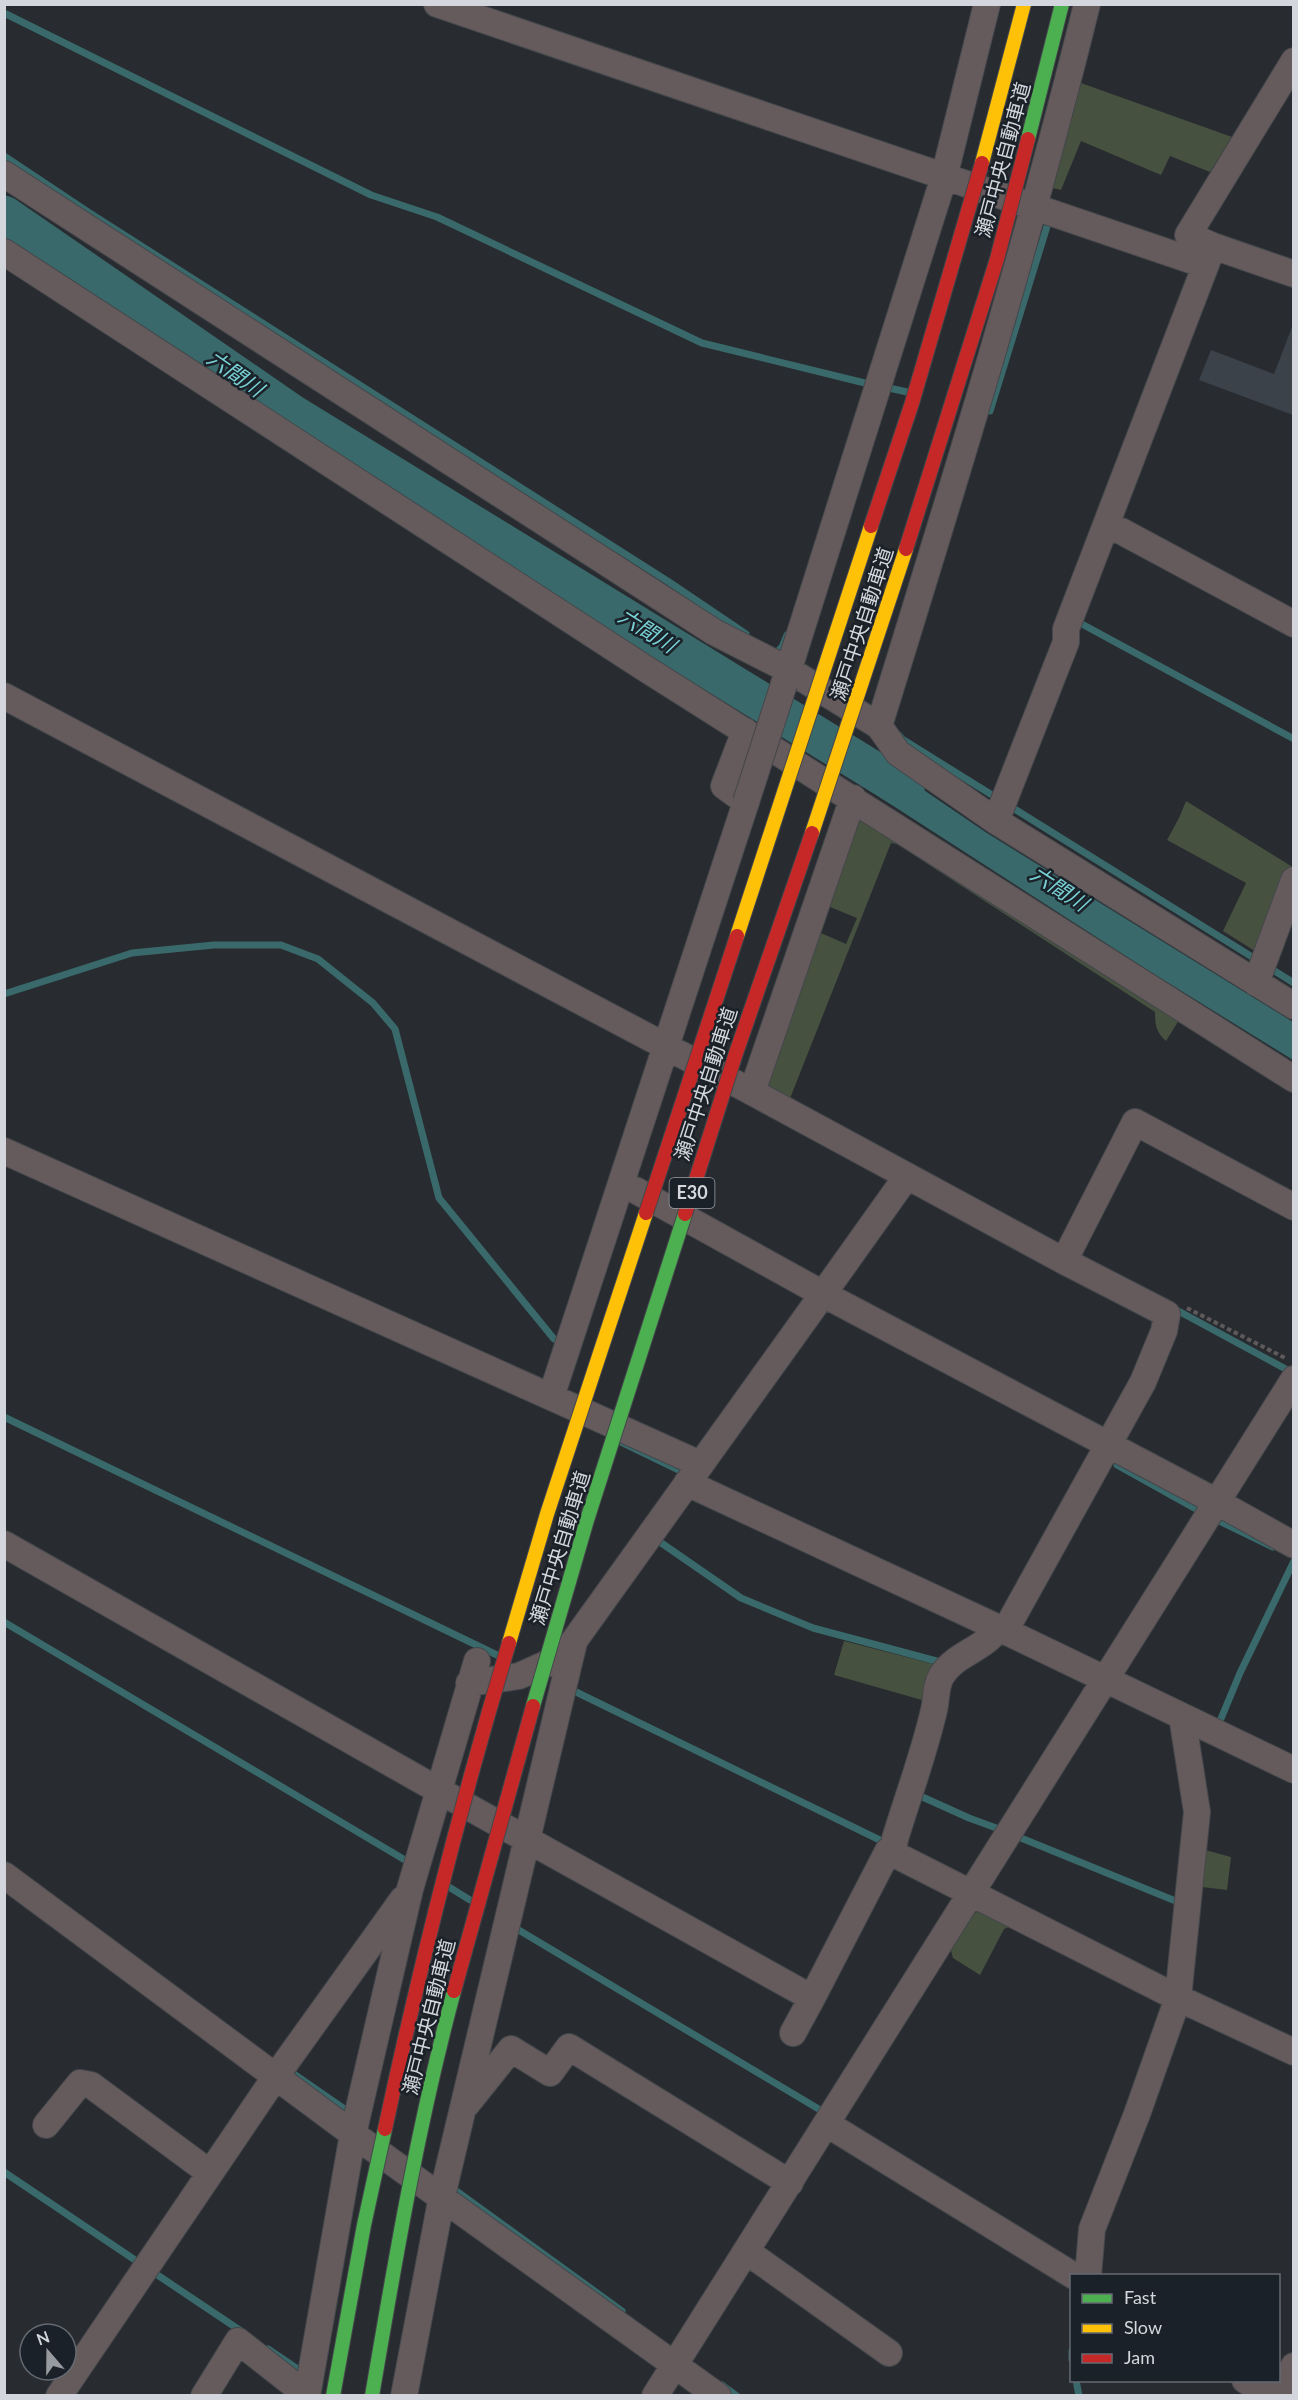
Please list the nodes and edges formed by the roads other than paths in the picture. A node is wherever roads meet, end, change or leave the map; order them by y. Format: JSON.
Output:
{"nodes":[{"id":1,"x":437,"y":4,"type":"edge"},
{"id":2,"x":987,"y":4,"type":"edge"},
{"id":3,"x":1024,"y":4,"type":"edge"},
{"id":4,"x":1062,"y":4,"type":"edge"},
{"id":5,"x":1087,"y":4,"type":"edge"},
{"id":6,"x":1293,"y":61,"type":"edge"},
{"id":7,"x":4,"y":174,"type":"edge"},
{"id":8,"x":944,"y":177,"type":"junction"},
{"id":9,"x":1035,"y":208,"type":"junction"},
{"id":10,"x":4,"y":252,"type":"edge"},
{"id":11,"x":1209,"y":255,"type":"junction"},
{"id":12,"x":1293,"y":274,"type":"edge"},
{"id":13,"x":1113,"y":529,"type":"junction"},
{"id":14,"x":1293,"y":624,"type":"edge"},
{"id":15,"x":787,"y":677,"type":"junction"},
{"id":16,"x":4,"y":696,"type":"edge"},
{"id":17,"x":879,"y":726,"type":"junction"},
{"id":18,"x":746,"y":731,"type":"junction"},
{"id":19,"x":853,"y":798,"type":"junction"},
{"id":20,"x":746,"y":802,"type":"junction"},
{"id":21,"x":1001,"y":809,"type":"junction"},
{"id":22,"x":1293,"y":880,"type":"edge"},
{"id":23,"x":1260,"y":970,"type":"junction"},
{"id":24,"x":1293,"y":1006,"type":"edge"},
{"id":25,"x":664,"y":1046,"type":"junction"},
{"id":26,"x":1293,"y":1078,"type":"edge"},
{"id":27,"x":752,"y":1092,"type":"junction"},
{"id":28,"x":4,"y":1151,"type":"edge"},
{"id":29,"x":907,"y":1176,"type":"junction"},
{"id":30,"x":620,"y":1182,"type":"junction"},
{"id":31,"x":1293,"y":1208,"type":"edge"},
{"id":32,"x":1067,"y":1257,"type":"junction"},
{"id":33,"x":823,"y":1294,"type":"junction"},
{"id":34,"x":1293,"y":1379,"type":"edge"},
{"id":35,"x":550,"y":1397,"type":"junction"},
{"id":36,"x":1116,"y":1449,"type":"junction"},
{"id":37,"x":693,"y":1475,"type":"junction"},
{"id":38,"x":1210,"y":1512,"type":"junction"},
{"id":39,"x":4,"y":1544,"type":"edge"},
{"id":40,"x":1293,"y":1545,"type":"edge"},
{"id":41,"x":1006,"y":1626,"type":"junction"},
{"id":42,"x":574,"y":1641,"type":"junction"},
{"id":43,"x":1110,"y":1673,"type":"junction"},
{"id":44,"x":1182,"y":1716,"type":"junction"},
{"id":45,"x":1293,"y":1770,"type":"edge"},
{"id":46,"x":438,"y":1790,"type":"junction"},
{"id":47,"x":526,"y":1839,"type":"junction"},
{"id":48,"x":894,"y":1848,"type":"junction"},
{"id":49,"x":4,"y":1875,"type":"edge"},
{"id":50,"x":974,"y":1888,"type":"junction"},
{"id":51,"x":410,"y":1889,"type":"junction"},
{"id":52,"x":1174,"y":1991,"type":"junction"},
{"id":53,"x":812,"y":1998,"type":"junction"},
{"id":54,"x":794,"y":2033,"type":"dead end"},
{"id":55,"x":1293,"y":2052,"type":"edge"},
{"id":56,"x":280,"y":2070,"type":"junction"},
{"id":57,"x":462,"y":2112,"type":"junction"},
{"id":58,"x":830,"y":2119,"type":"junction"},
{"id":59,"x":356,"y":2122,"type":"junction"},
{"id":60,"x":46,"y":2125,"type":"dead end"},
{"id":61,"x":210,"y":2173,"type":"junction"},
{"id":62,"x":790,"y":2183,"type":"junction"},
{"id":63,"x":444,"y":2186,"type":"junction"},
{"id":64,"x":746,"y":2251,"type":"junction"},
{"id":65,"x":1076,"y":2274,"type":"edge"},
{"id":66,"x":1078,"y":2274,"type":"edge"},
{"id":67,"x":889,"y":2353,"type":"dead end"},
{"id":68,"x":679,"y":2358,"type":"junction"},
{"id":69,"x":1293,"y":2366,"type":"edge"},
{"id":70,"x":1248,"y":2382,"type":"edge"},
{"id":71,"x":307,"y":2395,"type":"edge"},
{"id":72,"x":59,"y":2396,"type":"edge"},
{"id":73,"x":204,"y":2396,"type":"edge"},
{"id":74,"x":333,"y":2396,"type":"edge"},
{"id":75,"x":372,"y":2396,"type":"edge"},
{"id":76,"x":404,"y":2396,"type":"edge"},
{"id":77,"x":655,"y":2396,"type":"edge"},
{"id":78,"x":718,"y":2396,"type":"edge"},
{"id":79,"x":1270,"y":2396,"type":"edge"},
{"id":80,"x":1280,"y":2396,"type":"edge"}],
"edges":[{"from":1,"to":8,"type":"street"},
{"from":2,"to":8,"type":"street"},
{"from":3,"to":74,"type":"highway","name":"瀬戸中央自動車道","number":"E30","bridge":true},
{"from":4,"to":75,"type":"highway","name":"瀬戸中央自動車道","number":"E30","bridge":true},
{"from":5,"to":9,"type":"street"},
{"from":6,"to":11,"type":"street"},
{"from":7,"to":15,"type":"street"},
{"from":8,"to":9,"type":"street"},
{"from":8,"to":15,"type":"street"},
{"from":9,"to":11,"type":"street"},
{"from":9,"to":17,"type":"street"},
{"from":10,"to":18,"type":"street"},
{"from":11,"to":12,"type":"street"},
{"from":11,"to":13,"type":"street"},
{"from":13,"to":14,"type":"street"},
{"from":13,"to":21,"type":"street"},
{"from":15,"to":17,"type":"street"},
{"from":15,"to":20,"type":"street","bridge":true},
{"from":16,"to":25,"type":"street"},
{"from":17,"to":21,"type":"street"},
{"from":18,"to":19,"type":"street"},
{"from":18,"to":20,"type":"street"},
{"from":19,"to":26,"type":"street"},
{"from":19,"to":27,"type":"street"},
{"from":20,"to":25,"type":"street"},
{"from":21,"to":23,"type":"street"},
{"from":22,"to":23,"type":"street"},
{"from":23,"to":24,"type":"street"},
{"from":25,"to":27,"type":"street"},
{"from":25,"to":30,"type":"street"},
{"from":27,"to":29,"type":"street"},
{"from":28,"to":35,"type":"street"},
{"from":29,"to":32,"type":"street"},
{"from":29,"to":33,"type":"street"},
{"from":30,"to":33,"type":"street"},
{"from":30,"to":35,"type":"street"},
{"from":31,"to":32,"type":"street"},
{"from":32,"to":36,"type":"street"},
{"from":33,"to":36,"type":"street"},
{"from":33,"to":37,"type":"street"},
{"from":34,"to":38,"type":"street"},
{"from":35,"to":37,"type":"street"},
{"from":36,"to":38,"type":"street"},
{"from":36,"to":41,"type":"street"},
{"from":37,"to":41,"type":"street"},
{"from":37,"to":42,"type":"street"},
{"from":38,"to":40,"type":"street"},
{"from":38,"to":43,"type":"street"},
{"from":39,"to":46,"type":"street"},
{"from":41,"to":43,"type":"street"},
{"from":41,"to":48,"type":"street"},
{"from":42,"to":46,"type":"street"},
{"from":42,"to":47,"type":"street"},
{"from":43,"to":44,"type":"street"},
{"from":43,"to":50,"type":"street"},
{"from":44,"to":45,"type":"street"},
{"from":44,"to":52,"type":"street"},
{"from":46,"to":47,"type":"street"},
{"from":46,"to":51,"type":"street"},
{"from":47,"to":53,"type":"street"},
{"from":47,"to":57,"type":"street"},
{"from":48,"to":50,"type":"street"},
{"from":48,"to":53,"type":"street"},
{"from":49,"to":56,"type":"street"},
{"from":50,"to":52,"type":"street"},
{"from":50,"to":58,"type":"street"},
{"from":51,"to":56,"type":"street"},
{"from":51,"to":59,"type":"street"},
{"from":52,"to":55,"type":"street"},
{"from":52,"to":66,"type":"street"},
{"from":53,"to":54,"type":"street"},
{"from":56,"to":59,"type":"street"},
{"from":56,"to":61,"type":"street"},
{"from":57,"to":62,"type":"street"},
{"from":57,"to":63,"type":"street"},
{"from":58,"to":62,"type":"street"},
{"from":58,"to":65,"type":"street"},
{"from":59,"to":63,"type":"street"},
{"from":59,"to":71,"type":"street"},
{"from":60,"to":61,"type":"street"},
{"from":61,"to":72,"type":"street"},
{"from":62,"to":64,"type":"street"},
{"from":63,"to":68,"type":"street"},
{"from":63,"to":76,"type":"street"},
{"from":64,"to":67,"type":"street"},
{"from":64,"to":68,"type":"street"},
{"from":68,"to":77,"type":"street"},
{"from":68,"to":78,"type":"street"},
{"from":69,"to":80,"type":"street"},
{"from":70,"to":79,"type":"street"},
{"from":71,"to":73,"type":"street"}]}
